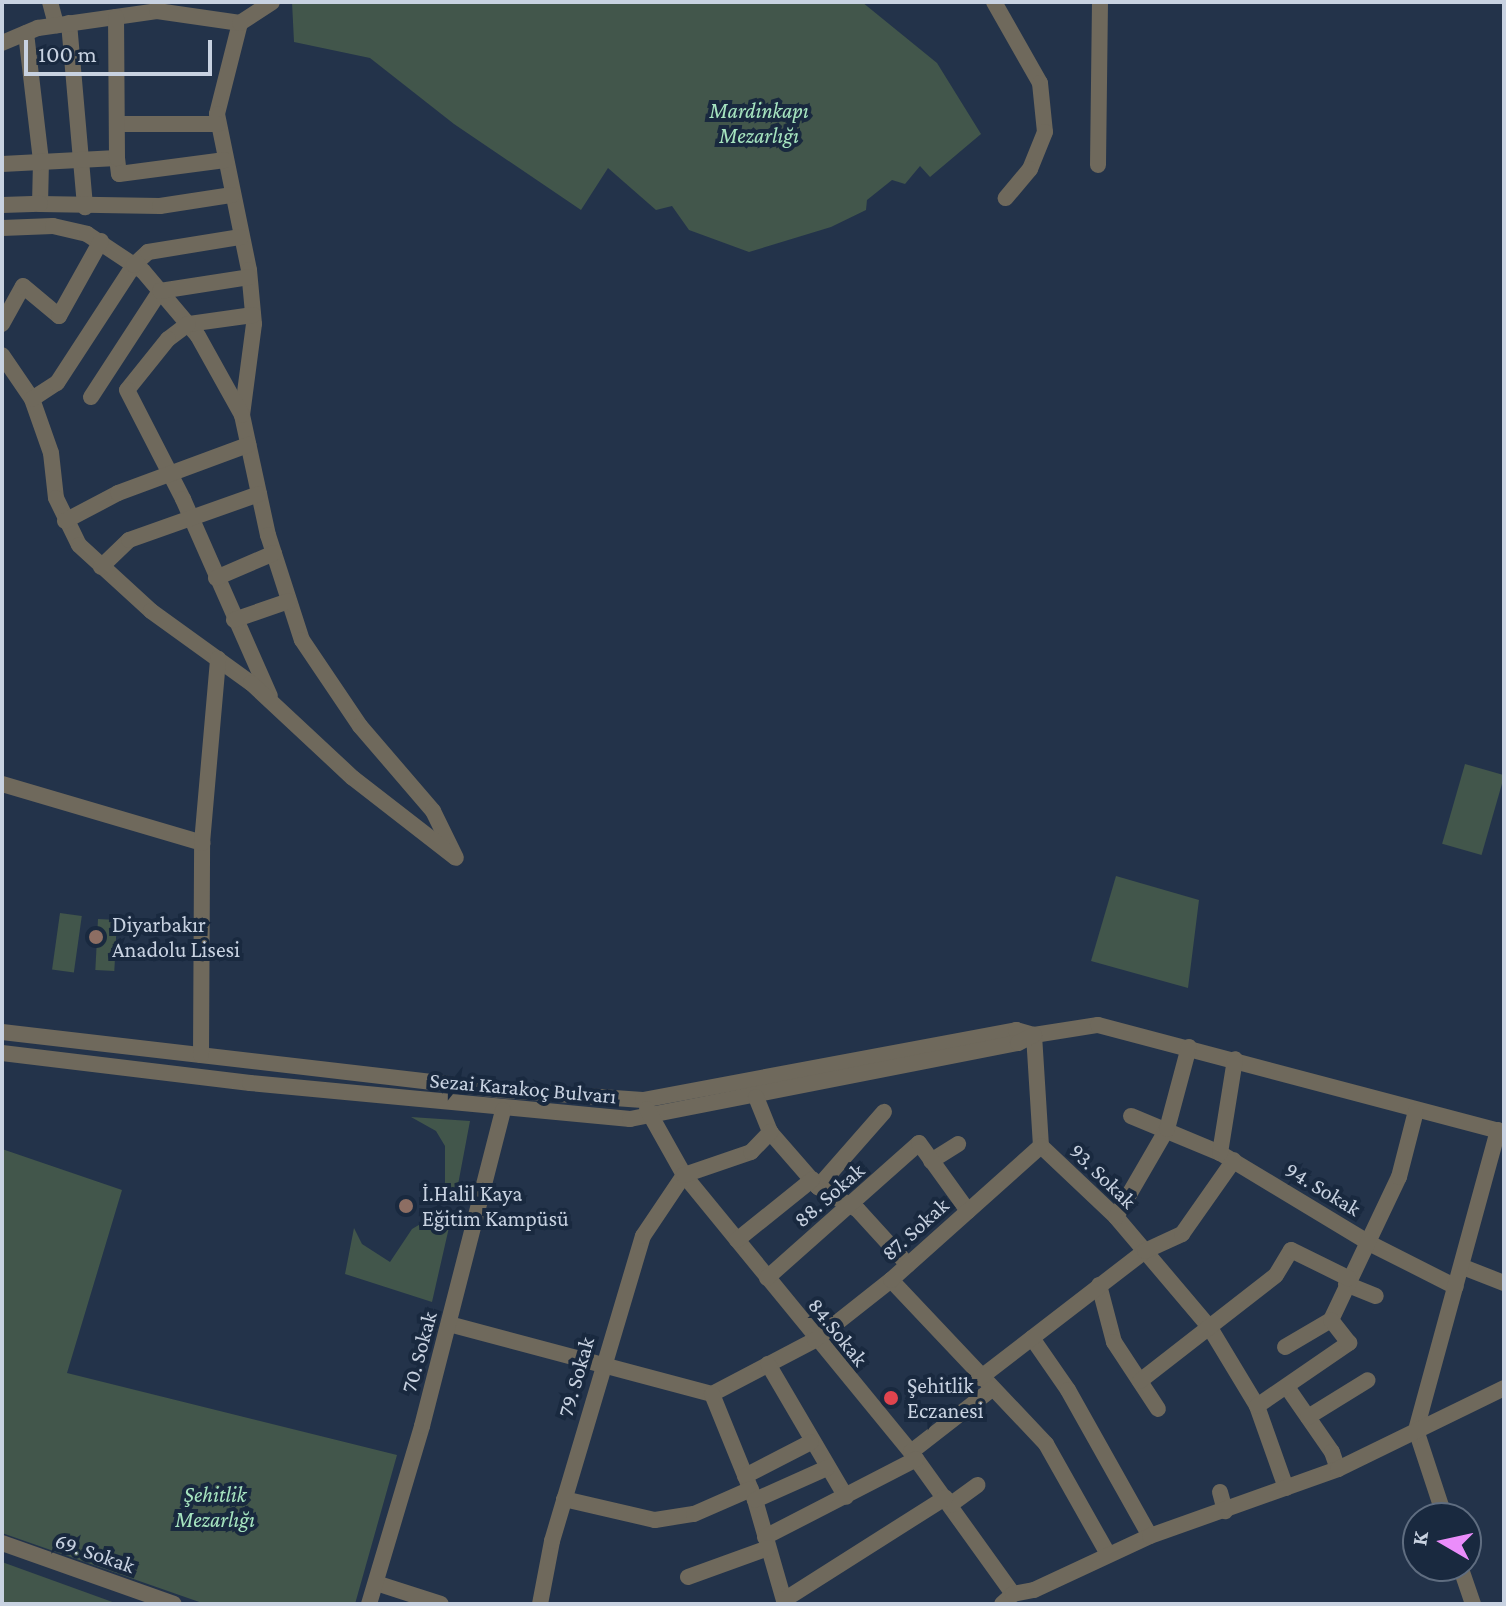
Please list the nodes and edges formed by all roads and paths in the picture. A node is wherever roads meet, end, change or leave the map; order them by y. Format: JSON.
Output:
{"nodes":[{"id":1,"x":50,"y":2,"type":"edge"},
{"id":2,"x":272,"y":2,"type":"edge"},
{"id":3,"x":994,"y":2,"type":"edge"},
{"id":4,"x":1100,"y":2,"type":"edge"},
{"id":5,"x":150,"y":7,"type":"edge"},
{"id":6,"x":198,"y":10,"type":"edge"},
{"id":7,"x":116,"y":17,"type":"junction"},
{"id":8,"x":240,"y":23,"type":"junction"},
{"id":9,"x":62,"y":24,"type":"junction"},
{"id":10,"x":26,"y":33,"type":"junction"},
{"id":11,"x":2,"y":43,"type":"edge"},
{"id":12,"x":117,"y":124,"type":"junction"},
{"id":13,"x":218,"y":124,"type":"junction"},
{"id":14,"x":82,"y":158,"type":"junction"},
{"id":15,"x":117,"y":158,"type":"junction"},
{"id":16,"x":225,"y":160,"type":"junction"},
{"id":17,"x":41,"y":161,"type":"junction"},
{"id":18,"x":2,"y":164,"type":"edge"},
{"id":19,"x":1098,"y":165,"type":"dead end"},
{"id":20,"x":232,"y":195,"type":"junction"},
{"id":21,"x":1006,"y":198,"type":"dead end"},
{"id":22,"x":40,"y":204,"type":"junction"},
{"id":23,"x":2,"y":205,"type":"edge"},
{"id":24,"x":85,"y":207,"type":"junction"},
{"id":25,"x":2,"y":228,"type":"edge"},
{"id":26,"x":241,"y":237,"type":"junction"},
{"id":27,"x":101,"y":241,"type":"junction"},
{"id":28,"x":134,"y":265,"type":"junction"},
{"id":29,"x":249,"y":277,"type":"junction"},
{"id":30,"x":160,"y":291,"type":"junction"},
{"id":31,"x":253,"y":315,"type":"junction"},
{"id":32,"x":2,"y":324,"type":"edge"},
{"id":33,"x":188,"y":324,"type":"junction"},
{"id":34,"x":2,"y":355,"type":"edge"},
{"id":35,"x":91,"y":397,"type":"dead end"},
{"id":36,"x":32,"y":399,"type":"junction"},
{"id":37,"x":242,"y":415,"type":"junction"},
{"id":38,"x":248,"y":445,"type":"junction"},
{"id":39,"x":170,"y":474,"type":"junction"},
{"id":40,"x":259,"y":494,"type":"junction"},
{"id":41,"x":190,"y":517,"type":"junction"},
{"id":42,"x":65,"y":521,"type":"junction"},
{"id":43,"x":274,"y":553,"type":"junction"},
{"id":44,"x":101,"y":567,"type":"junction"},
{"id":45,"x":216,"y":578,"type":"junction"},
{"id":46,"x":289,"y":601,"type":"junction"},
{"id":47,"x":234,"y":620,"type":"junction"},
{"id":48,"x":218,"y":659,"type":"junction"},
{"id":49,"x":276,"y":708,"type":"junction"},
{"id":50,"x":2,"y":784,"type":"edge"},
{"id":51,"x":202,"y":843,"type":"junction"},
{"id":52,"x":2,"y":1032,"type":"edge"},
{"id":53,"x":1034,"y":1035,"type":"junction"},
{"id":54,"x":1189,"y":1047,"type":"junction"},
{"id":55,"x":2,"y":1053,"type":"edge"},
{"id":56,"x":201,"y":1055,"type":"junction"},
{"id":57,"x":1235,"y":1059,"type":"junction"},
{"id":58,"x":756,"y":1097,"type":"junction"},
{"id":59,"x":643,"y":1100,"type":"junction"},
{"id":60,"x":503,"y":1110,"type":"junction"},
{"id":61,"x":1416,"y":1111,"type":"junction"},
{"id":62,"x":884,"y":1112,"type":"dead end"},
{"id":63,"x":1131,"y":1116,"type":"dead end"},
{"id":64,"x":651,"y":1118,"type":"junction"},
{"id":65,"x":1167,"y":1129,"type":"junction"},
{"id":66,"x":1501,"y":1131,"type":"edge"},
{"id":67,"x":770,"y":1132,"type":"junction"},
{"id":68,"x":958,"y":1144,"type":"dead end"},
{"id":69,"x":1041,"y":1146,"type":"junction"},
{"id":70,"x":1227,"y":1156,"type":"junction"},
{"id":71,"x":931,"y":1161,"type":"junction"},
{"id":72,"x":684,"y":1175,"type":"junction"},
{"id":73,"x":816,"y":1183,"type":"junction"},
{"id":74,"x":847,"y":1208,"type":"junction"},
{"id":75,"x":968,"y":1211,"type":"junction"},
{"id":76,"x":1116,"y":1217,"type":"junction"},
{"id":77,"x":737,"y":1240,"type":"junction"},
{"id":78,"x":1369,"y":1243,"type":"junction"},
{"id":79,"x":1145,"y":1251,"type":"junction"},
{"id":80,"x":908,"y":1265,"type":"junction"},
{"id":81,"x":1463,"y":1267,"type":"junction"},
{"id":82,"x":767,"y":1278,"type":"junction"},
{"id":83,"x":891,"y":1280,"type":"junction"},
{"id":84,"x":1347,"y":1281,"type":"junction"},
{"id":85,"x":1504,"y":1283,"type":"edge"},
{"id":86,"x":1099,"y":1285,"type":"junction"},
{"id":87,"x":1456,"y":1287,"type":"junction"},
{"id":88,"x":1376,"y":1296,"type":"dead end"},
{"id":89,"x":1331,"y":1320,"type":"junction"},
{"id":90,"x":449,"y":1324,"type":"junction"},
{"id":91,"x":1210,"y":1328,"type":"junction"},
{"id":92,"x":1032,"y":1338,"type":"junction"},
{"id":93,"x":815,"y":1340,"type":"junction"},
{"id":94,"x":1285,"y":1347,"type":"dead end"},
{"id":95,"x":604,"y":1364,"type":"junction"},
{"id":96,"x":768,"y":1364,"type":"junction"},
{"id":97,"x":1368,"y":1380,"type":"dead end"},
{"id":98,"x":1140,"y":1381,"type":"junction"},
{"id":99,"x":986,"y":1383,"type":"junction"},
{"id":100,"x":1287,"y":1387,"type":"junction"},
{"id":101,"x":1504,"y":1388,"type":"edge"},
{"id":102,"x":712,"y":1394,"type":"junction"},
{"id":103,"x":1257,"y":1406,"type":"junction"},
{"id":104,"x":1158,"y":1409,"type":"dead end"},
{"id":105,"x":1308,"y":1417,"type":"junction"},
{"id":106,"x":1416,"y":1430,"type":"junction"},
{"id":107,"x":811,"y":1442,"type":"junction"},
{"id":108,"x":914,"y":1456,"type":"junction"},
{"id":109,"x":827,"y":1468,"type":"junction"},
{"id":110,"x":1338,"y":1469,"type":"junction"},
{"id":111,"x":978,"y":1485,"type":"dead end"},
{"id":112,"x":750,"y":1488,"type":"junction"},
{"id":113,"x":1286,"y":1488,"type":"junction"},
{"id":114,"x":1220,"y":1492,"type":"dead end"},
{"id":115,"x":846,"y":1497,"type":"junction"},
{"id":116,"x":564,"y":1499,"type":"junction"},
{"id":117,"x":948,"y":1501,"type":"junction"},
{"id":118,"x":1440,"y":1502,"type":"edge"},
{"id":119,"x":1225,"y":1511,"type":"junction"},
{"id":120,"x":1150,"y":1536,"type":"junction"},
{"id":121,"x":2,"y":1543,"type":"edge"},
{"id":122,"x":766,"y":1543,"type":"junction"},
{"id":123,"x":1108,"y":1554,"type":"junction"},
{"id":124,"x":688,"y":1577,"type":"dead end"},
{"id":125,"x":1465,"y":1582,"type":"edge"},
{"id":126,"x":376,"y":1583,"type":"junction"},
{"id":127,"x":1008,"y":1599,"type":"edge"},
{"id":128,"x":784,"y":1602,"type":"edge"},
{"id":129,"x":174,"y":1604,"type":"edge"},
{"id":130,"x":369,"y":1604,"type":"edge"},
{"id":131,"x":441,"y":1604,"type":"edge"},
{"id":132,"x":540,"y":1604,"type":"edge"},
{"id":133,"x":1473,"y":1604,"type":"edge"}],
"edges":[{"from":1,"to":9,"type":"street"},
{"from":2,"to":8,"type":"street"},
{"from":3,"to":21,"type":"street"},
{"from":4,"to":19,"type":"street"},
{"from":5,"to":6,"type":"street"},
{"from":5,"to":7,"type":"street"},
{"from":6,"to":8,"type":"street"},
{"from":7,"to":9,"type":"street"},
{"from":7,"to":12,"type":"street"},
{"from":8,"to":13,"type":"street"},
{"from":9,"to":10,"type":"street"},
{"from":9,"to":14,"type":"street"},
{"from":10,"to":11,"type":"street"},
{"from":10,"to":17,"type":"street"},
{"from":12,"to":13,"type":"street"},
{"from":12,"to":15,"type":"street"},
{"from":13,"to":16,"type":"street"},
{"from":14,"to":15,"type":"street"},
{"from":14,"to":17,"type":"street"},
{"from":14,"to":24,"type":"street"},
{"from":15,"to":16,"type":"street"},
{"from":16,"to":20,"type":"street"},
{"from":17,"to":18,"type":"street"},
{"from":17,"to":22,"type":"street"},
{"from":20,"to":24,"type":"street"},
{"from":20,"to":26,"type":"street"},
{"from":22,"to":23,"type":"street"},
{"from":22,"to":24,"type":"street"},
{"from":25,"to":27,"type":"street"},
{"from":26,"to":28,"type":"street"},
{"from":26,"to":29,"type":"street"},
{"from":27,"to":28,"type":"street"},
{"from":27,"to":32,"type":"street"},
{"from":28,"to":30,"type":"street"},
{"from":28,"to":36,"type":"street"},
{"from":29,"to":30,"type":"street"},
{"from":29,"to":31,"type":"street"},
{"from":30,"to":33,"type":"street"},
{"from":30,"to":35,"type":"street"},
{"from":31,"to":33,"type":"street"},
{"from":31,"to":37,"type":"street"},
{"from":33,"to":37,"type":"street"},
{"from":33,"to":39,"type":"street"},
{"from":34,"to":36,"type":"street"},
{"from":36,"to":42,"type":"street"},
{"from":37,"to":38,"type":"street"},
{"from":38,"to":39,"type":"street"},
{"from":38,"to":40,"type":"street"},
{"from":39,"to":41,"type":"street"},
{"from":39,"to":42,"type":"street"},
{"from":40,"to":41,"type":"street"},
{"from":40,"to":43,"type":"street"},
{"from":41,"to":44,"type":"street"},
{"from":41,"to":45,"type":"street"},
{"from":42,"to":44,"type":"street"},
{"from":43,"to":45,"type":"street"},
{"from":43,"to":46,"type":"street"},
{"from":44,"to":48,"type":"street"},
{"from":45,"to":47,"type":"street"},
{"from":46,"to":47,"type":"street"},
{"from":46,"to":49,"type":"street"},
{"from":47,"to":49,"type":"street"},
{"from":48,"to":49,"type":"street"},
{"from":48,"to":51,"type":"street"},
{"from":50,"to":51,"type":"street"},
{"from":51,"to":56,"type":"street"},
{"from":52,"to":56,"type":"street"},
{"from":53,"to":54,"type":"street"},
{"from":53,"to":58,"type":"street","name":"Sezai Karakoç Bulvarı"},
{"from":53,"to":59,"type":"street"},
{"from":53,"to":69,"type":"street","name":"93. Sokak"},
{"from":54,"to":57,"type":"street"},
{"from":54,"to":65,"type":"street"},
{"from":55,"to":60,"type":"street","name":"Sezai Karakoç Bulvarı"},
{"from":56,"to":59,"type":"street"},
{"from":57,"to":61,"type":"street"},
{"from":57,"to":70,"type":"street"},
{"from":58,"to":64,"type":"street","name":"Sezai Karakoç Bulvarı"},
{"from":58,"to":67,"type":"street"},
{"from":59,"to":64,"type":"street","name":"84.Sokak"},
{"from":60,"to":64,"type":"street","name":"Sezai Karakoç Bulvarı"},
{"from":60,"to":90,"type":"street","name":"70. Sokak"},
{"from":61,"to":66,"type":"street"},
{"from":61,"to":78,"type":"street"},
{"from":62,"to":73,"type":"street"},
{"from":63,"to":65,"type":"street","name":"94. Sokak"},
{"from":64,"to":72,"type":"street","name":"84.Sokak"},
{"from":65,"to":70,"type":"street","name":"94. Sokak"},
{"from":65,"to":76,"type":"street"},
{"from":66,"to":81,"type":"street"},
{"from":67,"to":72,"type":"street"},
{"from":67,"to":73,"type":"street"},
{"from":68,"to":71,"type":"street"},
{"from":69,"to":75,"type":"street","name":"87. Sokak"},
{"from":69,"to":76,"type":"street","name":"93. Sokak"},
{"from":70,"to":78,"type":"street","name":"94. Sokak"},
{"from":70,"to":79,"type":"street"},
{"from":71,"to":74,"type":"street","name":"88. Sokak"},
{"from":71,"to":75,"type":"street"},
{"from":72,"to":77,"type":"street","name":"84.Sokak"},
{"from":72,"to":95,"type":"street","name":"79. Sokak"},
{"from":73,"to":74,"type":"street"},
{"from":73,"to":77,"type":"street"},
{"from":74,"to":80,"type":"street"},
{"from":74,"to":82,"type":"street","name":"88. Sokak"},
{"from":75,"to":80,"type":"street","name":"87. Sokak"},
{"from":76,"to":79,"type":"street","name":"93. Sokak"},
{"from":77,"to":82,"type":"street","name":"84.Sokak"},
{"from":78,"to":84,"type":"street"},
{"from":78,"to":87,"type":"street","name":"94. Sokak"},
{"from":79,"to":86,"type":"street"},
{"from":79,"to":91,"type":"street","name":"93. Sokak"},
{"from":80,"to":83,"type":"street","name":"87. Sokak"},
{"from":81,"to":85,"type":"street"},
{"from":81,"to":87,"type":"street"},
{"from":82,"to":93,"type":"street","name":"84.Sokak"},
{"from":83,"to":93,"type":"street","name":"87. Sokak"},
{"from":83,"to":99,"type":"street"},
{"from":84,"to":88,"type":"street"},
{"from":84,"to":89,"type":"street"},
{"from":84,"to":91,"type":"street"},
{"from":86,"to":92,"type":"street"},
{"from":86,"to":98,"type":"street"},
{"from":87,"to":106,"type":"street"},
{"from":89,"to":94,"type":"street"},
{"from":89,"to":100,"type":"street"},
{"from":90,"to":95,"type":"street"},
{"from":90,"to":126,"type":"street","name":"70. Sokak"},
{"from":91,"to":98,"type":"street"},
{"from":91,"to":103,"type":"street","name":"93. Sokak"},
{"from":92,"to":99,"type":"street"},
{"from":92,"to":120,"type":"street"},
{"from":93,"to":96,"type":"street","name":"87. Sokak"},
{"from":93,"to":108,"type":"street","name":"84.Sokak"},
{"from":95,"to":102,"type":"street"},
{"from":95,"to":116,"type":"street","name":"79. Sokak"},
{"from":96,"to":102,"type":"street","name":"87. Sokak"},
{"from":96,"to":107,"type":"street"},
{"from":97,"to":105,"type":"street"},
{"from":98,"to":104,"type":"street"},
{"from":99,"to":108,"type":"street"},
{"from":99,"to":123,"type":"street"},
{"from":100,"to":103,"type":"street"},
{"from":100,"to":105,"type":"street"},
{"from":101,"to":106,"type":"street"},
{"from":102,"to":112,"type":"street"},
{"from":103,"to":113,"type":"street","name":"93. Sokak"},
{"from":105,"to":110,"type":"street"},
{"from":106,"to":110,"type":"street"},
{"from":106,"to":118,"type":"street"},
{"from":107,"to":109,"type":"street"},
{"from":107,"to":112,"type":"street"},
{"from":108,"to":115,"type":"street"},
{"from":108,"to":117,"type":"street","name":"84.Sokak"},
{"from":109,"to":112,"type":"street"},
{"from":109,"to":115,"type":"street"},
{"from":110,"to":113,"type":"street"},
{"from":111,"to":117,"type":"street"},
{"from":112,"to":116,"type":"street"},
{"from":112,"to":122,"type":"street"},
{"from":113,"to":119,"type":"street"},
{"from":114,"to":119,"type":"street"},
{"from":115,"to":122,"type":"street"},
{"from":116,"to":132,"type":"street","name":"79. Sokak"},
{"from":117,"to":127,"type":"street","name":"84.Sokak"},
{"from":117,"to":128,"type":"street"},
{"from":119,"to":120,"type":"street"},
{"from":120,"to":123,"type":"street"},
{"from":121,"to":129,"type":"street","name":"69. Sokak"},
{"from":122,"to":124,"type":"street"},
{"from":122,"to":128,"type":"street"},
{"from":123,"to":127,"type":"street"},
{"from":125,"to":133,"type":"street"},
{"from":126,"to":130,"type":"street","name":"70. Sokak"},
{"from":126,"to":131,"type":"street"}]}
